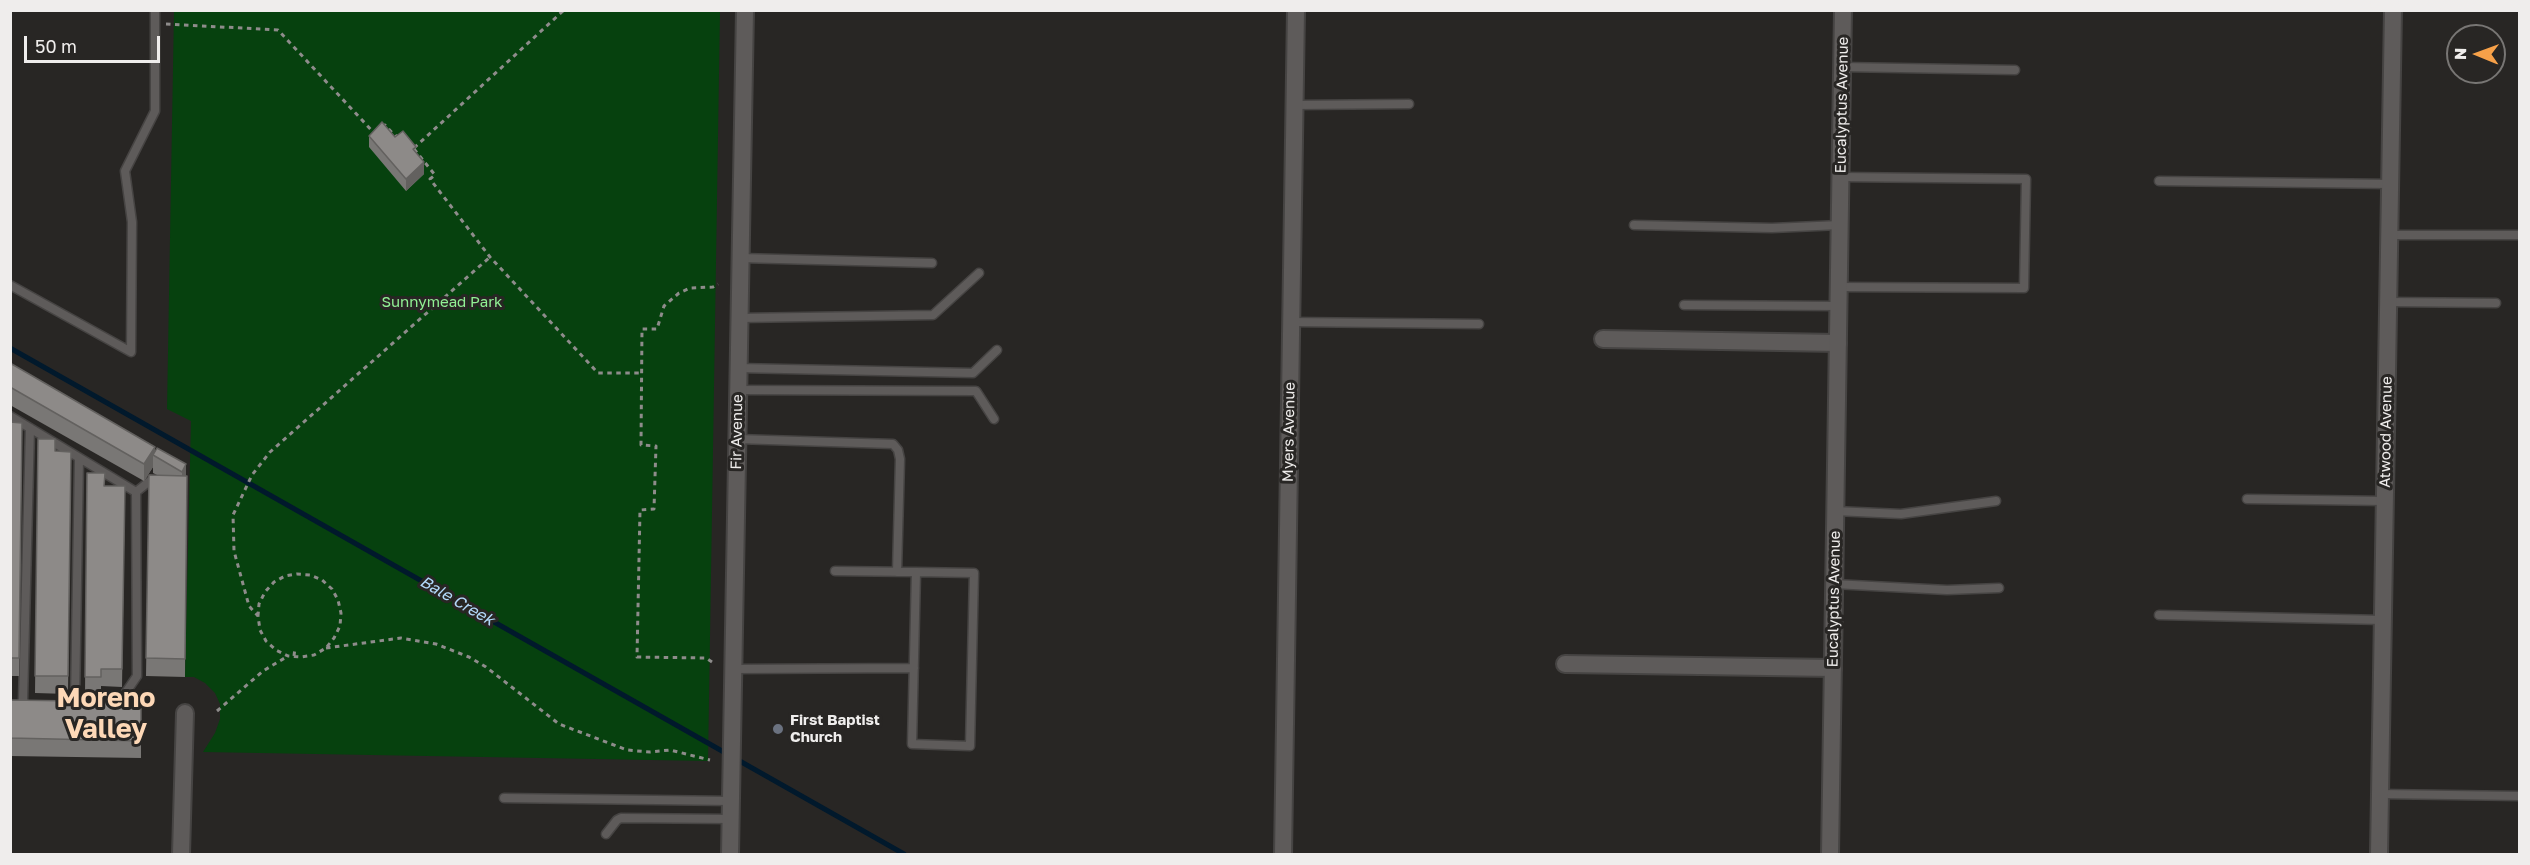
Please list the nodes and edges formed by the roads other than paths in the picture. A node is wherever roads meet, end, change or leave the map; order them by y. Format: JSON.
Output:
{"nodes":[{"id":1,"x":155,"y":10,"type":"edge"},
{"id":2,"x":745,"y":10,"type":"edge"},
{"id":3,"x":1296,"y":10,"type":"edge"},
{"id":4,"x":1843,"y":10,"type":"edge"},
{"id":5,"x":2393,"y":10,"type":"edge"},
{"id":6,"x":1842,"y":67,"type":"junction"},
{"id":7,"x":2016,"y":70,"type":"dead end"},
{"id":8,"x":1409,"y":104,"type":"dead end"},
{"id":9,"x":1294,"y":105,"type":"junction"},
{"id":10,"x":1841,"y":177,"type":"junction"},
{"id":11,"x":2159,"y":181,"type":"dead end"},
{"id":12,"x":2390,"y":184,"type":"junction"},
{"id":13,"x":1634,"y":225,"type":"dead end"},
{"id":14,"x":1840,"y":225,"type":"junction"},
{"id":15,"x":2389,"y":235,"type":"junction"},
{"id":16,"x":2520,"y":235,"type":"edge"},
{"id":17,"x":740,"y":258,"type":"junction"},
{"id":18,"x":933,"y":263,"type":"dead end"},
{"id":19,"x":979,"y":273,"type":"dead end"},
{"id":20,"x":10,"y":285,"type":"edge"},
{"id":21,"x":1839,"y":287,"type":"junction"},
{"id":22,"x":2388,"y":302,"type":"junction"},
{"id":23,"x":2496,"y":303,"type":"dead end"},
{"id":24,"x":1684,"y":305,"type":"dead end"},
{"id":25,"x":1839,"y":306,"type":"junction"},
{"id":26,"x":739,"y":318,"type":"junction"},
{"id":27,"x":1291,"y":322,"type":"junction"},
{"id":28,"x":1479,"y":324,"type":"dead end"},
{"id":29,"x":1603,"y":339,"type":"dead end"},
{"id":30,"x":1838,"y":343,"type":"junction"},
{"id":31,"x":997,"y":350,"type":"dead end"},
{"id":32,"x":738,"y":368,"type":"junction"},
{"id":33,"x":738,"y":390,"type":"junction"},
{"id":34,"x":10,"y":416,"type":"edge"},
{"id":35,"x":994,"y":419,"type":"dead end"},
{"id":36,"x":30,"y":428,"type":"junction"},
{"id":37,"x":737,"y":439,"type":"junction"},
{"id":38,"x":80,"y":458,"type":"junction"},
{"id":39,"x":167,"y":487,"type":"edge"},
{"id":40,"x":136,"y":492,"type":"junction"},
{"id":41,"x":2247,"y":499,"type":"dead end"},
{"id":42,"x":1996,"y":501,"type":"dead end"},
{"id":43,"x":2385,"y":501,"type":"junction"},
{"id":44,"x":1835,"y":511,"type":"junction"},
{"id":45,"x":835,"y":571,"type":"dead end"},
{"id":46,"x":897,"y":572,"type":"junction"},
{"id":47,"x":916,"y":572,"type":"junction"},
{"id":48,"x":1834,"y":584,"type":"junction"},
{"id":49,"x":1999,"y":588,"type":"dead end"},
{"id":50,"x":2159,"y":615,"type":"dead end"},
{"id":51,"x":2383,"y":620,"type":"junction"},
{"id":52,"x":1565,"y":663,"type":"dead end"},
{"id":53,"x":914,"y":668,"type":"junction"},
{"id":54,"x":1833,"y":668,"type":"junction"},
{"id":55,"x":733,"y":669,"type":"junction"},
{"id":56,"x":10,"y":701,"type":"edge"},
{"id":57,"x":23,"y":701,"type":"junction"},
{"id":58,"x":34,"y":701,"type":"edge"},
{"id":59,"x":64,"y":702,"type":"edge"},
{"id":60,"x":75,"y":702,"type":"junction"},
{"id":61,"x":86,"y":703,"type":"edge"},
{"id":62,"x":96,"y":703,"type":"edge"},
{"id":63,"x":185,"y":713,"type":"dead end"},
{"id":64,"x":2380,"y":794,"type":"junction"},
{"id":65,"x":2520,"y":796,"type":"edge"},
{"id":66,"x":504,"y":798,"type":"dead end"},
{"id":67,"x":731,"y":801,"type":"junction"},
{"id":68,"x":730,"y":819,"type":"junction"},
{"id":69,"x":606,"y":834,"type":"dead end"},
{"id":70,"x":181,"y":855,"type":"edge"},
{"id":71,"x":730,"y":855,"type":"edge"},
{"id":72,"x":1283,"y":855,"type":"edge"},
{"id":73,"x":1830,"y":855,"type":"edge"},
{"id":74,"x":2379,"y":855,"type":"edge"}],
"edges":[{"from":1,"to":20,"type":"lane"},
{"from":2,"to":17,"type":"street","name":"Fir Avenue"},
{"from":3,"to":9,"type":"street","name":"Myers Avenue"},
{"from":4,"to":6,"type":"street","name":"Eucalyptus Avenue"},
{"from":5,"to":12,"type":"street","name":"Atwood Avenue"},
{"from":6,"to":7,"type":"lane"},
{"from":6,"to":10,"type":"street","name":"Eucalyptus Avenue"},
{"from":8,"to":9,"type":"lane"},
{"from":9,"to":27,"type":"street","name":"Myers Avenue"},
{"from":10,"to":14,"type":"street","name":"Eucalyptus Avenue"},
{"from":10,"to":21,"type":"lane"},
{"from":11,"to":12,"type":"lane"},
{"from":12,"to":15,"type":"street","name":"Atwood Avenue"},
{"from":13,"to":14,"type":"lane"},
{"from":14,"to":21,"type":"street","name":"Eucalyptus Avenue"},
{"from":15,"to":16,"type":"lane"},
{"from":15,"to":22,"type":"street","name":"Atwood Avenue"},
{"from":17,"to":18,"type":"lane"},
{"from":17,"to":26,"type":"street","name":"Fir Avenue"},
{"from":19,"to":26,"type":"lane"},
{"from":21,"to":25,"type":"street","name":"Eucalyptus Avenue"},
{"from":22,"to":23,"type":"lane"},
{"from":22,"to":43,"type":"street","name":"Atwood Avenue"},
{"from":24,"to":25,"type":"lane"},
{"from":25,"to":30,"type":"street","name":"Eucalyptus Avenue"},
{"from":26,"to":32,"type":"street","name":"Fir Avenue"},
{"from":27,"to":28,"type":"lane"},
{"from":27,"to":72,"type":"street","name":"Myers Avenue"},
{"from":29,"to":30,"type":"street"},
{"from":30,"to":44,"type":"street","name":"Eucalyptus Avenue"},
{"from":31,"to":32,"type":"lane"},
{"from":32,"to":33,"type":"street","name":"Fir Avenue"},
{"from":33,"to":35,"type":"lane"},
{"from":33,"to":37,"type":"street","name":"Fir Avenue"},
{"from":34,"to":36,"type":"lane"},
{"from":36,"to":38,"type":"lane"},
{"from":36,"to":57,"type":"lane"},
{"from":37,"to":46,"type":"lane"},
{"from":37,"to":55,"type":"street","name":"Fir Avenue"},
{"from":38,"to":40,"type":"lane"},
{"from":38,"to":60,"type":"lane"},
{"from":39,"to":40,"type":"lane"},
{"from":40,"to":62,"type":"lane"},
{"from":41,"to":43,"type":"lane"},
{"from":42,"to":44,"type":"lane"},
{"from":43,"to":51,"type":"street","name":"Atwood Avenue"},
{"from":44,"to":48,"type":"street","name":"Eucalyptus Avenue"},
{"from":45,"to":46,"type":"lane"},
{"from":46,"to":47,"type":"lane"},
{"from":47,"to":53,"type":"lane"},
{"from":47,"to":53,"type":"lane"},
{"from":48,"to":49,"type":"lane"},
{"from":48,"to":54,"type":"street","name":"Eucalyptus Avenue"},
{"from":50,"to":51,"type":"lane"},
{"from":51,"to":64,"type":"street","name":"Atwood Avenue"},
{"from":52,"to":54,"type":"street"},
{"from":53,"to":55,"type":"lane"},
{"from":54,"to":73,"type":"street","name":"Eucalyptus Avenue"},
{"from":55,"to":67,"type":"street","name":"Fir Avenue"},
{"from":56,"to":57,"type":"lane"},
{"from":57,"to":58,"type":"lane"},
{"from":59,"to":60,"type":"lane"},
{"from":60,"to":61,"type":"lane"},
{"from":63,"to":70,"type":"street"},
{"from":64,"to":65,"type":"lane"},
{"from":64,"to":74,"type":"street","name":"Atwood Avenue"},
{"from":66,"to":67,"type":"lane"},
{"from":67,"to":68,"type":"street","name":"Fir Avenue"},
{"from":68,"to":69,"type":"lane"},
{"from":68,"to":71,"type":"street","name":"Fir Avenue"}]}
